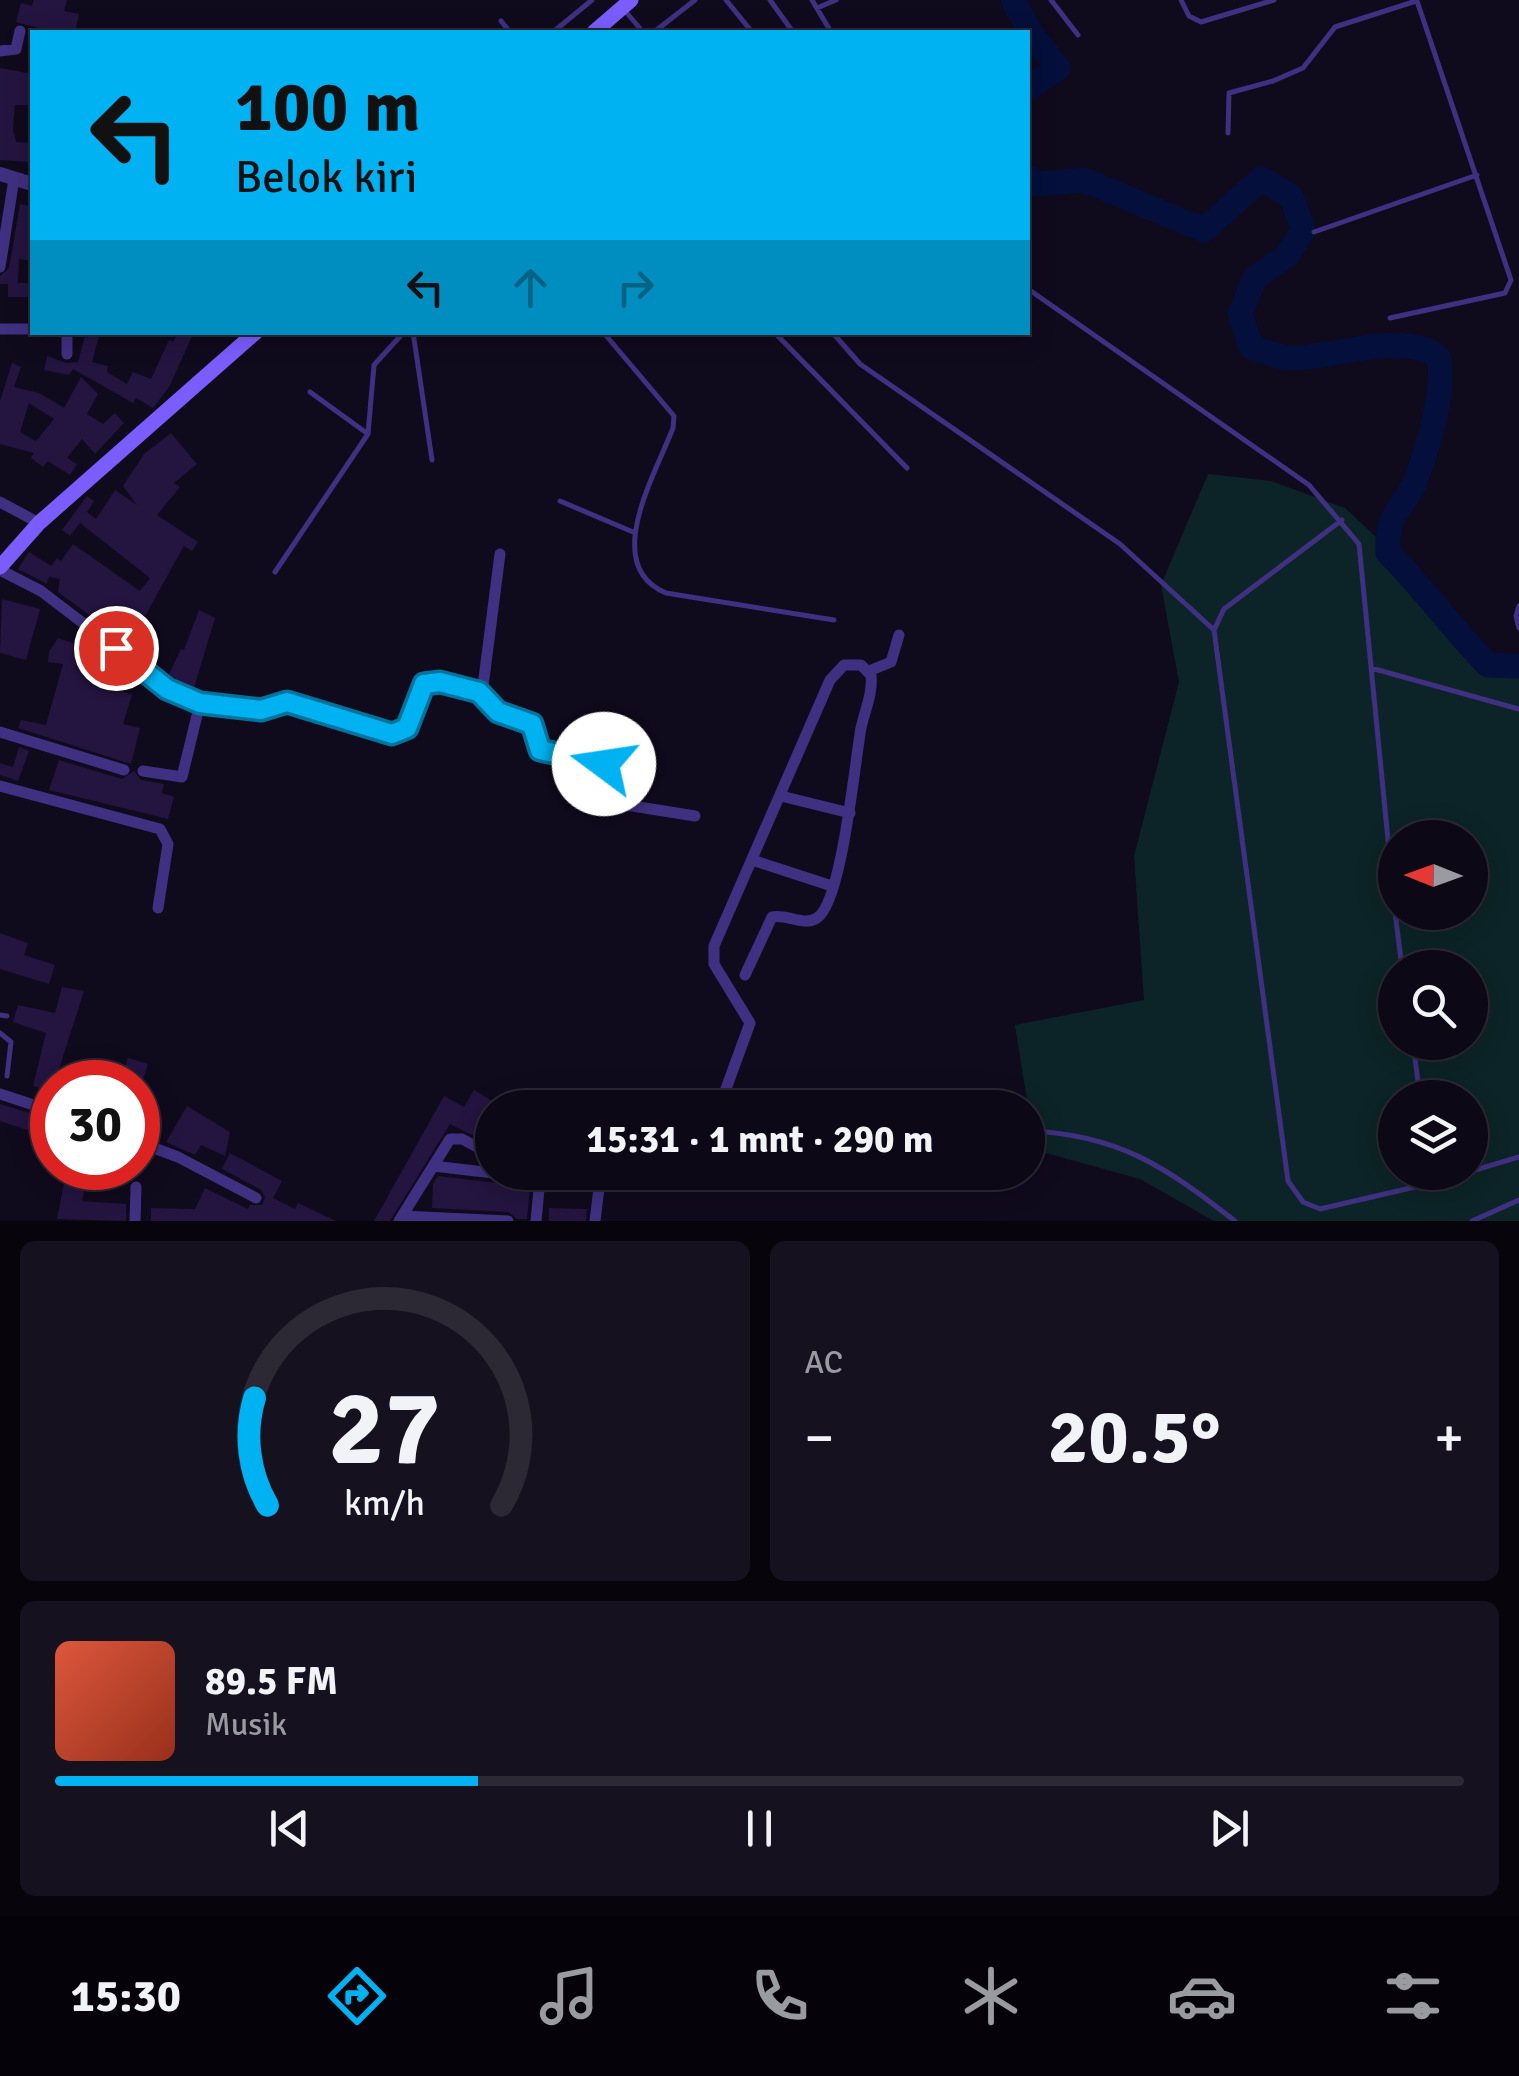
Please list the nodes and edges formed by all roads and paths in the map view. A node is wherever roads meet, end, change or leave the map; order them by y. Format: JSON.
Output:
{"nodes":[{"id":1,"x":592,"y":0,"type":"edge"},
{"id":2,"x":696,"y":0,"type":"edge"},
{"id":3,"x":726,"y":0,"type":"edge"},
{"id":4,"x":770,"y":0,"type":"edge"},
{"id":5,"x":812,"y":0,"type":"edge"},
{"id":6,"x":836,"y":0,"type":"edge"},
{"id":7,"x":1052,"y":0,"type":"edge"},
{"id":8,"x":1181,"y":0,"type":"edge"},
{"id":9,"x":1274,"y":0,"type":"edge"},
{"id":10,"x":1418,"y":0,"type":"edge"},
{"id":11,"x":627,"y":4,"type":"edge"},
{"id":12,"x":817,"y":8,"type":"junction"},
{"id":13,"x":501,"y":21,"type":"dead end"},
{"id":14,"x":508,"y":30,"type":"edge"},
{"id":15,"x":555,"y":30,"type":"edge"},
{"id":16,"x":596,"y":30,"type":"edge"},
{"id":17,"x":642,"y":30,"type":"edge"},
{"id":18,"x":657,"y":30,"type":"edge"},
{"id":19,"x":750,"y":30,"type":"edge"},
{"id":20,"x":791,"y":30,"type":"edge"},
{"id":21,"x":830,"y":30,"type":"edge"},
{"id":22,"x":20,"y":31,"type":"dead end"},
{"id":23,"x":1078,"y":35,"type":"dead end"},
{"id":24,"x":0,"y":51,"type":"edge"},
{"id":25,"x":1228,"y":133,"type":"dead end"},
{"id":26,"x":1477,"y":175,"type":"junction"},
{"id":27,"x":7,"y":176,"type":"edge"},
{"id":28,"x":1314,"y":232,"type":"dead end"},
{"id":29,"x":0,"y":267,"type":"edge"},
{"id":30,"x":1030,"y":290,"type":"edge"},
{"id":31,"x":1390,"y":318,"type":"dead end"},
{"id":32,"x":30,"y":329,"type":"edge"},
{"id":33,"x":0,"y":330,"type":"edge"},
{"id":34,"x":67,"y":335,"type":"edge"},
{"id":35,"x":251,"y":335,"type":"edge"},
{"id":36,"x":401,"y":335,"type":"edge"},
{"id":37,"x":414,"y":335,"type":"edge"},
{"id":38,"x":605,"y":335,"type":"edge"},
{"id":39,"x":777,"y":335,"type":"edge"},
{"id":40,"x":835,"y":335,"type":"edge"},
{"id":41,"x":66,"y":354,"type":"dead end"},
{"id":42,"x":310,"y":392,"type":"dead end"},
{"id":43,"x":368,"y":434,"type":"junction"},
{"id":44,"x":432,"y":460,"type":"dead end"},
{"id":45,"x":907,"y":468,"type":"dead end"},
{"id":46,"x":560,"y":501,"type":"dead end"},
{"id":47,"x":0,"y":502,"type":"edge"},
{"id":48,"x":1342,"y":520,"type":"junction"},
{"id":49,"x":38,"y":523,"type":"junction"},
{"id":50,"x":634,"y":532,"type":"junction"},
{"id":51,"x":500,"y":554,"type":"dead end"},
{"id":52,"x":0,"y":569,"type":"edge"},
{"id":53,"x":275,"y":572,"type":"dead end"},
{"id":54,"x":1519,"y":606,"type":"edge"},
{"id":55,"x":834,"y":620,"type":"dead end"},
{"id":56,"x":1519,"y":628,"type":"edge"},
{"id":57,"x":1214,"y":630,"type":"junction"},
{"id":58,"x":899,"y":635,"type":"dead end"},
{"id":59,"x":1371,"y":668,"type":"junction"},
{"id":60,"x":869,"y":671,"type":"junction"},
{"id":61,"x":482,"y":694,"type":"junction"},
{"id":62,"x":200,"y":703,"type":"junction"},
{"id":63,"x":1519,"y":709,"type":"edge"},
{"id":64,"x":0,"y":732,"type":"edge"},
{"id":65,"x":637,"y":740,"type":"dead end"},
{"id":66,"x":564,"y":754,"type":"junction"},
{"id":67,"x":587,"y":760,"type":"junction"},
{"id":68,"x":124,"y":770,"type":"dead end"},
{"id":69,"x":143,"y":772,"type":"dead end"},
{"id":70,"x":0,"y":786,"type":"edge"},
{"id":71,"x":781,"y":796,"type":"junction"},
{"id":72,"x":623,"y":804,"type":"junction"},
{"id":73,"x":850,"y":812,"type":"junction"},
{"id":74,"x":695,"y":816,"type":"dead end"},
{"id":75,"x":1386,"y":820,"type":"edge"},
{"id":76,"x":752,"y":860,"type":"junction"},
{"id":77,"x":832,"y":886,"type":"junction"},
{"id":78,"x":158,"y":908,"type":"dead end"},
{"id":79,"x":745,"y":974,"type":"dead end"},
{"id":80,"x":0,"y":1033,"type":"edge"},
{"id":81,"x":7,"y":1076,"type":"dead end"},
{"id":82,"x":726,"y":1090,"type":"edge"},
{"id":83,"x":0,"y":1094,"type":"edge"},
{"id":84,"x":30,"y":1104,"type":"edge"},
{"id":85,"x":1045,"y":1133,"type":"edge"},
{"id":86,"x":475,"y":1147,"type":"edge"},
{"id":87,"x":160,"y":1150,"type":"edge"},
{"id":88,"x":1519,"y":1157,"type":"edge"},
{"id":89,"x":433,"y":1166,"type":"junction"},
{"id":90,"x":1488,"y":1167,"type":"edge"},
{"id":91,"x":475,"y":1171,"type":"edge"},
{"id":92,"x":136,"y":1190,"type":"edge"},
{"id":93,"x":534,"y":1190,"type":"edge"},
{"id":94,"x":598,"y":1190,"type":"edge"},
{"id":95,"x":1405,"y":1190,"type":"edge"},
{"id":96,"x":256,"y":1198,"type":"dead end"},
{"id":97,"x":1519,"y":1200,"type":"edge"},
{"id":98,"x":400,"y":1218,"type":"edge"},
{"id":99,"x":135,"y":1221,"type":"edge"},
{"id":100,"x":508,"y":1221,"type":"edge"},
{"id":101,"x":536,"y":1221,"type":"edge"},
{"id":102,"x":595,"y":1221,"type":"edge"},
{"id":103,"x":1235,"y":1221,"type":"edge"},
{"id":104,"x":1472,"y":1221,"type":"edge"}],
"edges":[{"from":1,"to":15,"type":"lane"},
{"from":2,"to":18,"type":"lane"},
{"from":3,"to":19,"type":"lane"},
{"from":4,"to":20,"type":"lane"},
{"from":5,"to":12,"type":"lane"},
{"from":6,"to":12,"type":"lane"},
{"from":7,"to":23,"type":"lane"},
{"from":8,"to":9,"type":"lane"},
{"from":10,"to":25,"type":"lane"},
{"from":10,"to":26,"type":"lane"},
{"from":11,"to":16,"type":"main road"},
{"from":11,"to":17,"type":"lane"},
{"from":12,"to":21,"type":"lane"},
{"from":13,"to":14,"type":"lane"},
{"from":22,"to":24,"type":"street"},
{"from":26,"to":28,"type":"lane"},
{"from":26,"to":31,"type":"lane"},
{"from":27,"to":29,"type":"street"},
{"from":30,"to":48,"type":"lane"},
{"from":32,"to":33,"type":"street"},
{"from":34,"to":41,"type":"street"},
{"from":35,"to":49,"type":"main road"},
{"from":36,"to":43,"type":"lane"},
{"from":37,"to":44,"type":"lane"},
{"from":38,"to":50,"type":"lane"},
{"from":39,"to":45,"type":"lane"},
{"from":40,"to":57,"type":"lane"},
{"from":42,"to":43,"type":"lane"},
{"from":43,"to":53,"type":"lane"},
{"from":46,"to":50,"type":"lane"},
{"from":47,"to":49,"type":"street"},
{"from":48,"to":57,"type":"lane"},
{"from":48,"to":59,"type":"lane"},
{"from":49,"to":52,"type":"main road"},
{"from":50,"to":55,"type":"lane"},
{"from":51,"to":61,"type":"street"},
{"from":52,"to":62,"type":"street"},
{"from":54,"to":56,"type":"lane"},
{"from":57,"to":95,"type":"lane"},
{"from":58,"to":60,"type":"street"},
{"from":59,"to":63,"type":"lane"},
{"from":59,"to":75,"type":"lane"},
{"from":60,"to":71,"type":"street"},
{"from":60,"to":73,"type":"street"},
{"from":61,"to":62,"type":"street"},
{"from":61,"to":66,"type":"street"},
{"from":62,"to":69,"type":"street"},
{"from":64,"to":68,"type":"street"},
{"from":65,"to":67,"type":"street"},
{"from":66,"to":67,"type":"street"},
{"from":66,"to":72,"type":"street"},
{"from":67,"to":72,"type":"street"},
{"from":70,"to":78,"type":"street"},
{"from":71,"to":73,"type":"street"},
{"from":71,"to":76,"type":"street"},
{"from":72,"to":74,"type":"street"},
{"from":73,"to":77,"type":"street"},
{"from":76,"to":77,"type":"street"},
{"from":76,"to":82,"type":"street"},
{"from":77,"to":79,"type":"street"},
{"from":80,"to":81,"type":"lane"},
{"from":83,"to":84,"type":"street"},
{"from":85,"to":103,"type":"lane"},
{"from":86,"to":89,"type":"street"},
{"from":87,"to":96,"type":"street"},
{"from":88,"to":90,"type":"lane"},
{"from":89,"to":91,"type":"street"},
{"from":89,"to":98,"type":"street"},
{"from":92,"to":99,"type":"street"},
{"from":93,"to":101,"type":"street"},
{"from":94,"to":102,"type":"street"},
{"from":97,"to":104,"type":"lane"},
{"from":98,"to":100,"type":"street"}]}
